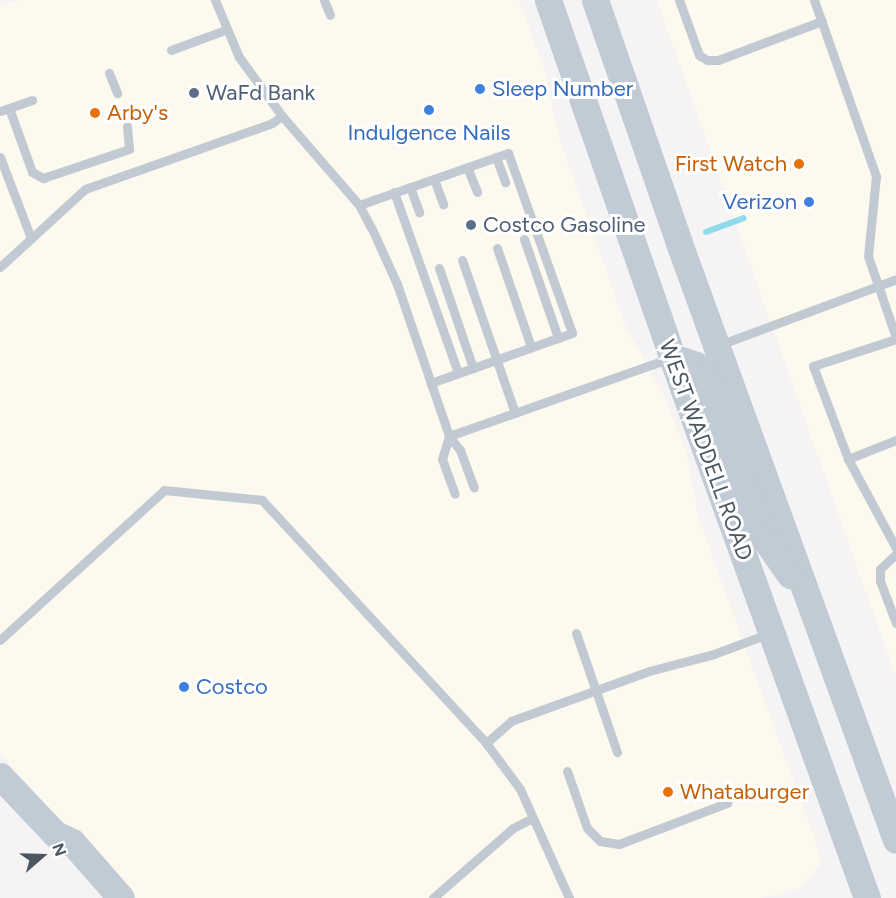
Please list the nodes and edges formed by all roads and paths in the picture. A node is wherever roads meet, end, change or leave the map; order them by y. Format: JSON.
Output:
{"nodes":[{"id":1,"x":215,"y":0,"type":"edge"},
{"id":2,"x":324,"y":0,"type":"edge"},
{"id":3,"x":548,"y":0,"type":"edge"},
{"id":4,"x":595,"y":0,"type":"edge"},
{"id":5,"x":679,"y":0,"type":"edge"},
{"id":6,"x":814,"y":0,"type":"edge"},
{"id":7,"x":330,"y":15,"type":"dead end"},
{"id":8,"x":822,"y":21,"type":"junction"},
{"id":9,"x":225,"y":30,"type":"junction"},
{"id":10,"x":171,"y":50,"type":"dead end"},
{"id":11,"x":109,"y":73,"type":"dead end"},
{"id":12,"x":117,"y":93,"type":"dead end"},
{"id":13,"x":32,"y":100,"type":"dead end"},
{"id":14,"x":4,"y":109,"type":"edge"},
{"id":15,"x":282,"y":116,"type":"junction"},
{"id":16,"x":127,"y":126,"type":"dead end"},
{"id":17,"x":496,"y":157,"type":"junction"},
{"id":18,"x":0,"y":158,"type":"edge"},
{"id":19,"x":467,"y":167,"type":"junction"},
{"id":20,"x":434,"y":179,"type":"junction"},
{"id":21,"x":505,"y":182,"type":"dead end"},
{"id":22,"x":410,"y":187,"type":"junction"},
{"id":23,"x":394,"y":192,"type":"junction"},
{"id":24,"x":477,"y":192,"type":"dead end"},
{"id":25,"x":442,"y":204,"type":"dead end"},
{"id":26,"x":359,"y":205,"type":"junction"},
{"id":27,"x":419,"y":212,"type":"dead end"},
{"id":28,"x":31,"y":238,"type":"junction"},
{"id":29,"x":524,"y":239,"type":"dead end"},
{"id":30,"x":497,"y":248,"type":"dead end"},
{"id":31,"x":462,"y":260,"type":"dead end"},
{"id":32,"x":0,"y":267,"type":"edge"},
{"id":33,"x":439,"y":268,"type":"dead end"},
{"id":34,"x":896,"y":279,"type":"edge"},
{"id":35,"x":876,"y":286,"type":"junction"},
{"id":36,"x":558,"y":338,"type":"junction"},
{"id":37,"x":896,"y":339,"type":"edge"},
{"id":38,"x":716,"y":345,"type":"junction"},
{"id":39,"x":531,"y":347,"type":"junction"},
{"id":40,"x":672,"y":357,"type":"junction"},
{"id":41,"x":496,"y":360,"type":"junction"},
{"id":42,"x":473,"y":368,"type":"junction"},
{"id":43,"x":458,"y":373,"type":"junction"},
{"id":44,"x":431,"y":383,"type":"junction"},
{"id":45,"x":514,"y":413,"type":"junction"},
{"id":46,"x":449,"y":436,"type":"junction"},
{"id":47,"x":896,"y":440,"type":"edge"},
{"id":48,"x":848,"y":459,"type":"junction"},
{"id":49,"x":474,"y":488,"type":"dead end"},
{"id":50,"x":455,"y":494,"type":"dead end"},
{"id":51,"x":896,"y":548,"type":"edge"},
{"id":52,"x":896,"y":554,"type":"edge"},
{"id":53,"x":811,"y":605,"type":"junction"},
{"id":54,"x":896,"y":622,"type":"edge"},
{"id":55,"x":772,"y":632,"type":"junction"},
{"id":56,"x":576,"y":633,"type":"dead end"},
{"id":57,"x":0,"y":640,"type":"edge"},
{"id":58,"x":594,"y":691,"type":"junction"},
{"id":59,"x":486,"y":743,"type":"junction"},
{"id":60,"x":618,"y":752,"type":"dead end"},
{"id":61,"x":567,"y":771,"type":"dead end"},
{"id":62,"x":0,"y":776,"type":"edge"},
{"id":63,"x":727,"y":802,"type":"dead end"},
{"id":64,"x":533,"y":818,"type":"junction"},
{"id":65,"x":55,"y":834,"type":"junction"},
{"id":66,"x":896,"y":840,"type":"edge"},
{"id":67,"x":97,"y":898,"type":"edge"},
{"id":68,"x":121,"y":898,"type":"edge"},
{"id":69,"x":433,"y":898,"type":"edge"},
{"id":70,"x":569,"y":898,"type":"edge"},
{"id":71,"x":867,"y":898,"type":"edge"}],
"edges":[{"from":1,"to":9,"type":"lane"},
{"from":2,"to":7,"type":"lane"},
{"from":3,"to":40,"type":"main road","name":"WEST WADDELL ROAD"},
{"from":4,"to":38,"type":"main road","name":"WEST WADDELL ROAD"},
{"from":5,"to":8,"type":"lane"},
{"from":6,"to":8,"type":"lane"},
{"from":8,"to":35,"type":"lane"},
{"from":9,"to":10,"type":"lane"},
{"from":9,"to":15,"type":"lane"},
{"from":11,"to":12,"type":"lane"},
{"from":13,"to":14,"type":"lane"},
{"from":14,"to":16,"type":"lane"},
{"from":15,"to":26,"type":"lane"},
{"from":15,"to":28,"type":"lane"},
{"from":17,"to":19,"type":"lane"},
{"from":17,"to":21,"type":"lane"},
{"from":17,"to":36,"type":"lane"},
{"from":18,"to":28,"type":"lane"},
{"from":19,"to":20,"type":"lane"},
{"from":19,"to":24,"type":"lane"},
{"from":20,"to":22,"type":"lane"},
{"from":20,"to":25,"type":"lane"},
{"from":22,"to":23,"type":"lane"},
{"from":22,"to":27,"type":"lane"},
{"from":23,"to":26,"type":"lane"},
{"from":23,"to":43,"type":"lane"},
{"from":26,"to":44,"type":"lane"},
{"from":28,"to":32,"type":"lane"},
{"from":29,"to":36,"type":"lane"},
{"from":30,"to":39,"type":"lane"},
{"from":31,"to":41,"type":"lane"},
{"from":33,"to":42,"type":"lane"},
{"from":34,"to":35,"type":"lane"},
{"from":35,"to":37,"type":"lane"},
{"from":35,"to":38,"type":"lane"},
{"from":36,"to":39,"type":"lane"},
{"from":37,"to":48,"type":"lane"},
{"from":38,"to":53,"type":"main road","name":"WEST WADDELL ROAD"},
{"from":39,"to":41,"type":"lane"},
{"from":40,"to":45,"type":"lane"},
{"from":40,"to":53,"type":"main road"},
{"from":40,"to":55,"type":"main road","name":"WEST WADDELL ROAD"},
{"from":41,"to":42,"type":"lane"},
{"from":41,"to":45,"type":"lane"},
{"from":42,"to":43,"type":"lane"},
{"from":43,"to":44,"type":"lane"},
{"from":44,"to":46,"type":"lane"},
{"from":45,"to":46,"type":"lane"},
{"from":46,"to":49,"type":"lane"},
{"from":46,"to":50,"type":"lane"},
{"from":47,"to":48,"type":"lane"},
{"from":48,"to":51,"type":"lane"},
{"from":52,"to":54,"type":"lane"},
{"from":53,"to":66,"type":"main road","name":"WEST WADDELL ROAD"},
{"from":55,"to":58,"type":"lane"},
{"from":55,"to":71,"type":"main road","name":"WEST WADDELL ROAD"},
{"from":56,"to":58,"type":"lane"},
{"from":57,"to":59,"type":"lane"},
{"from":58,"to":59,"type":"lane"},
{"from":58,"to":60,"type":"lane"},
{"from":59,"to":64,"type":"lane"},
{"from":61,"to":63,"type":"lane"},
{"from":62,"to":65,"type":"main road"},
{"from":64,"to":69,"type":"lane"},
{"from":64,"to":70,"type":"lane"},
{"from":65,"to":67,"type":"main road"},
{"from":65,"to":68,"type":"main road"}]}
